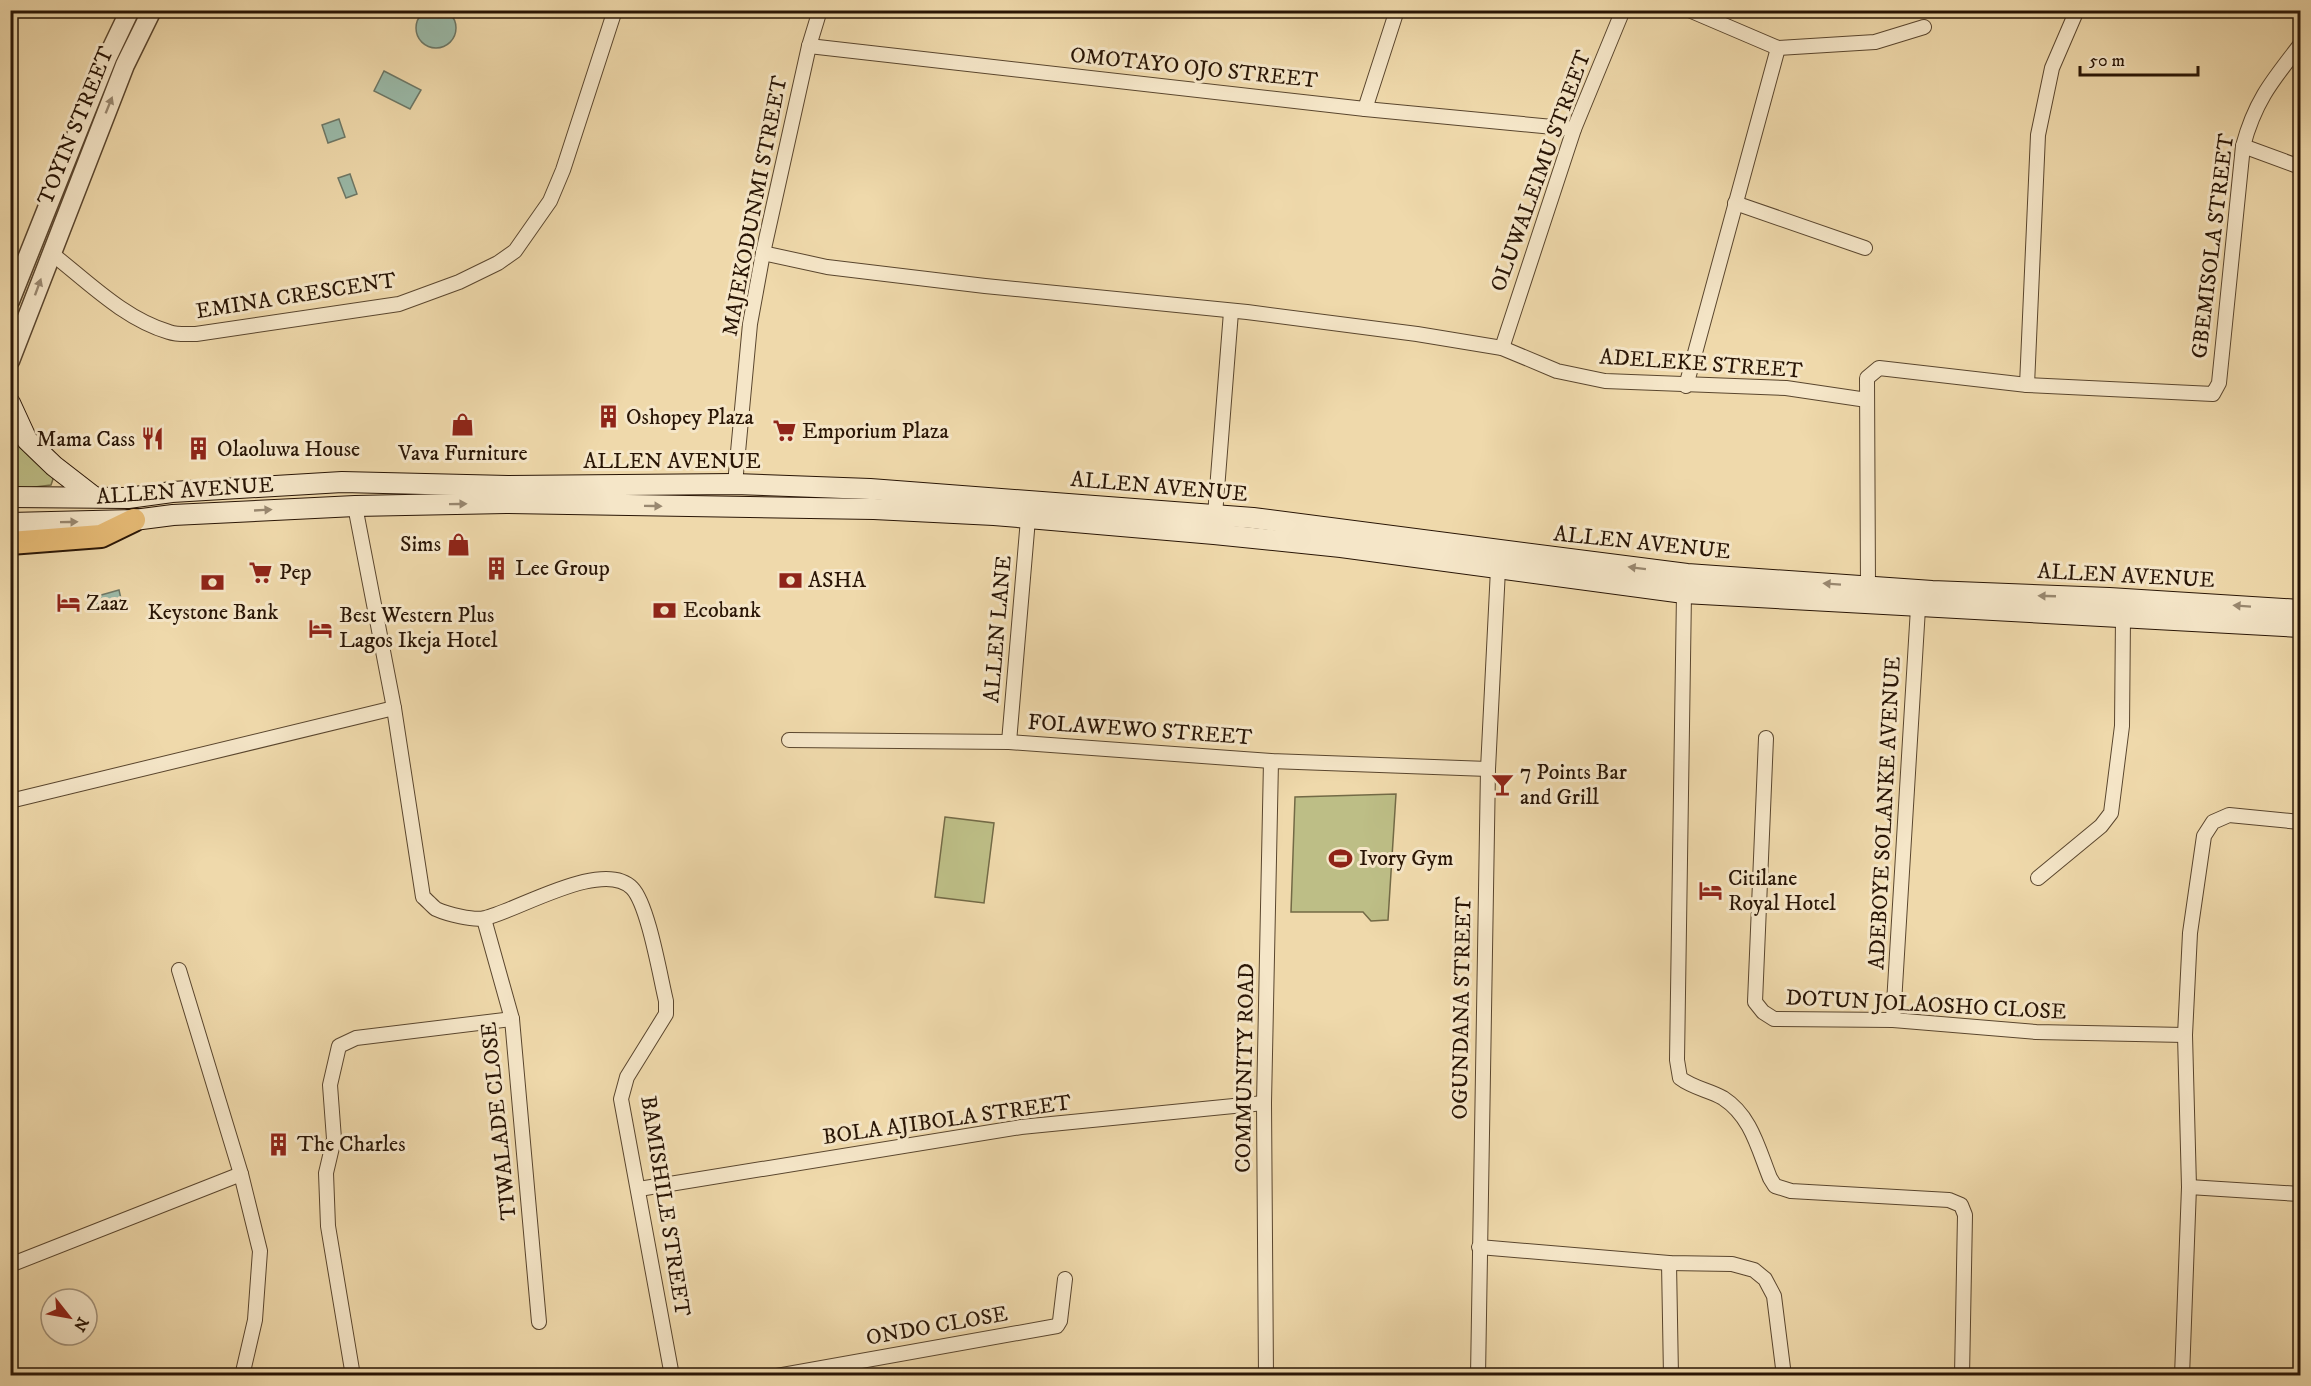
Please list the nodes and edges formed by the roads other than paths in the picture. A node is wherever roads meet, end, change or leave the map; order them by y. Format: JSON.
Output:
{"nodes":[{"id":1,"x":130,"y":10,"type":"edge"},
{"id":2,"x":152,"y":10,"type":"edge"},
{"id":3,"x":615,"y":10,"type":"edge"},
{"id":4,"x":820,"y":10,"type":"edge"},
{"id":5,"x":1397,"y":10,"type":"edge"},
{"id":6,"x":1623,"y":10,"type":"edge"},
{"id":7,"x":1689,"y":10,"type":"edge"},
{"id":8,"x":2077,"y":10,"type":"edge"},
{"id":9,"x":1924,"y":27,"type":"dead end"},
{"id":10,"x":2301,"y":45,"type":"edge"},
{"id":11,"x":810,"y":46,"type":"junction"},
{"id":12,"x":1778,"y":48,"type":"junction"},
{"id":13,"x":1365,"y":109,"type":"junction"},
{"id":14,"x":1574,"y":129,"type":"junction"},
{"id":15,"x":2242,"y":146,"type":"junction"},
{"id":16,"x":2301,"y":168,"type":"edge"},
{"id":17,"x":1735,"y":203,"type":"junction"},
{"id":18,"x":1865,"y":248,"type":"dead end"},
{"id":19,"x":51,"y":253,"type":"junction"},
{"id":20,"x":763,"y":253,"type":"junction"},
{"id":21,"x":10,"y":301,"type":"edge"},
{"id":22,"x":1231,"y":312,"type":"junction"},
{"id":23,"x":1502,"y":348,"type":"junction"},
{"id":24,"x":10,"y":362,"type":"edge"},
{"id":25,"x":2027,"y":385,"type":"junction"},
{"id":26,"x":1686,"y":386,"type":"junction"},
{"id":27,"x":1867,"y":400,"type":"junction"},
{"id":28,"x":10,"y":403,"type":"edge"},
{"id":29,"x":735,"y":484,"type":"junction"},
{"id":30,"x":10,"y":497,"type":"edge"},
{"id":31,"x":94,"y":497,"type":"junction"},
{"id":32,"x":356,"y":506,"type":"junction"},
{"id":33,"x":1215,"y":515,"type":"junction"},
{"id":34,"x":1028,"y":519,"type":"junction"},
{"id":35,"x":135,"y":520,"type":"junction"},
{"id":36,"x":10,"y":523,"type":"edge"},
{"id":37,"x":10,"y":543,"type":"edge"},
{"id":38,"x":1498,"y":569,"type":"junction"},
{"id":39,"x":1868,"y":587,"type":"junction"},
{"id":40,"x":1684,"y":593,"type":"junction"},
{"id":41,"x":1918,"y":608,"type":"junction"},
{"id":42,"x":2301,"y":610,"type":"edge"},
{"id":43,"x":2123,"y":617,"type":"junction"},
{"id":44,"x":2301,"y":627,"type":"edge"},
{"id":45,"x":394,"y":708,"type":"junction"},
{"id":46,"x":1766,"y":738,"type":"dead end"},
{"id":47,"x":789,"y":740,"type":"dead end"},
{"id":48,"x":1009,"y":742,"type":"junction"},
{"id":49,"x":1270,"y":761,"type":"junction"},
{"id":50,"x":1488,"y":769,"type":"junction"},
{"id":51,"x":10,"y":801,"type":"edge"},
{"id":52,"x":2301,"y":822,"type":"edge"},
{"id":53,"x":2038,"y":878,"type":"dead end"},
{"id":54,"x":484,"y":919,"type":"junction"},
{"id":55,"x":178,"y":970,"type":"dead end"},
{"id":56,"x":512,"y":1018,"type":"junction"},
{"id":57,"x":1893,"y":1020,"type":"junction"},
{"id":58,"x":2185,"y":1035,"type":"junction"},
{"id":59,"x":1264,"y":1103,"type":"junction"},
{"id":60,"x":242,"y":1174,"type":"junction"},
{"id":61,"x":2188,"y":1187,"type":"junction"},
{"id":62,"x":639,"y":1189,"type":"junction"},
{"id":63,"x":2301,"y":1194,"type":"edge"},
{"id":64,"x":1479,"y":1247,"type":"junction"},
{"id":65,"x":1670,"y":1263,"type":"junction"},
{"id":66,"x":10,"y":1265,"type":"edge"},
{"id":67,"x":1065,"y":1279,"type":"dead end"},
{"id":68,"x":539,"y":1322,"type":"dead end"},
{"id":69,"x":242,"y":1376,"type":"edge"},
{"id":70,"x":353,"y":1376,"type":"edge"},
{"id":71,"x":672,"y":1376,"type":"edge"},
{"id":72,"x":777,"y":1376,"type":"edge"},
{"id":73,"x":1266,"y":1376,"type":"edge"},
{"id":74,"x":1478,"y":1376,"type":"edge"},
{"id":75,"x":1671,"y":1376,"type":"edge"},
{"id":76,"x":1784,"y":1376,"type":"edge"},
{"id":77,"x":1962,"y":1376,"type":"edge"},
{"id":78,"x":2182,"y":1376,"type":"edge"}],
"edges":[{"from":1,"to":21,"type":"street","name":"TOYIN STREET"},
{"from":19,"to":2,"type":"street","name":"TOYIN STREET","one_way":true},
{"from":3,"to":19,"type":"street","name":"EMINA CRESCENT"},
{"from":4,"to":11,"type":"street","name":"MAJEKODUNMI STREET"},
{"from":5,"to":13,"type":"street"},
{"from":6,"to":14,"type":"street","name":"OLUWALEIMU STREET"},
{"from":7,"to":12,"type":"street"},
{"from":8,"to":25,"type":"street"},
{"from":9,"to":12,"type":"street"},
{"from":10,"to":15,"type":"street","name":"GBEMISOLA STREET"},
{"from":11,"to":13,"type":"street","name":"OMOTAYO OJO STREET"},
{"from":11,"to":20,"type":"street","name":"MAJEKODUNMI STREET"},
{"from":12,"to":17,"type":"street"},
{"from":13,"to":14,"type":"street","name":"OMOTAYO OJO STREET"},
{"from":14,"to":23,"type":"street","name":"OLUWALEIMU STREET"},
{"from":15,"to":16,"type":"street"},
{"from":15,"to":25,"type":"street","name":"GBEMISOLA STREET"},
{"from":17,"to":18,"type":"street"},
{"from":17,"to":26,"type":"street"},
{"from":24,"to":19,"type":"street","name":"TOYIN STREET","one_way":true},
{"from":20,"to":22,"type":"street","name":"ADELEKE STREET"},
{"from":20,"to":29,"type":"street","name":"MAJEKODUNMI STREET"},
{"from":22,"to":23,"type":"street","name":"ADELEKE STREET"},
{"from":22,"to":33,"type":"street"},
{"from":23,"to":26,"type":"street","name":"ADELEKE STREET"},
{"from":25,"to":27,"type":"street"},
{"from":26,"to":27,"type":"street","name":"ADELEKE STREET"},
{"from":27,"to":39,"type":"street"},
{"from":28,"to":31,"type":"main road"},
{"from":29,"to":31,"type":"main road","name":"ALLEN AVENUE"},
{"from":29,"to":33,"type":"main road","name":"ALLEN AVENUE"},
{"from":30,"to":31,"type":"main road","name":"ALLEN AVENUE"},
{"from":32,"to":34,"type":"main road","name":"ALLEN AVENUE","one_way":true},
{"from":35,"to":32,"type":"main road","name":"ALLEN AVENUE","one_way":true},
{"from":32,"to":45,"type":"street"},
{"from":39,"to":33,"type":"main road","name":"ALLEN AVENUE","one_way":true},
{"from":34,"to":38,"type":"main road","name":"ALLEN AVENUE"},
{"from":34,"to":48,"type":"street","name":"ALLEN LANE"},
{"from":36,"to":35,"type":"main road","name":"ALLEN AVENUE","one_way":true},
{"from":35,"to":37,"type":"main road"},
{"from":38,"to":40,"type":"main road","name":"ALLEN AVENUE"},
{"from":38,"to":50,"type":"street","name":"OGUNDANA STREET"},
{"from":42,"to":39,"type":"main road","name":"ALLEN AVENUE","one_way":true},
{"from":40,"to":41,"type":"main road","name":"ALLEN AVENUE"},
{"from":40,"to":77,"type":"street"},
{"from":41,"to":43,"type":"main road","name":"ALLEN AVENUE"},
{"from":41,"to":57,"type":"street","name":"ADEBOYE SOLANKE AVENUE"},
{"from":43,"to":44,"type":"main road","name":"ALLEN AVENUE"},
{"from":43,"to":53,"type":"street"},
{"from":45,"to":51,"type":"street"},
{"from":45,"to":54,"type":"street"},
{"from":46,"to":57,"type":"street","name":"DOTUN JOLAOSHO CLOSE"},
{"from":47,"to":48,"type":"street","name":"FOLAWEWO STREET"},
{"from":48,"to":49,"type":"street","name":"FOLAWEWO STREET"},
{"from":49,"to":50,"type":"street","name":"FOLAWEWO STREET"},
{"from":49,"to":59,"type":"street","name":"COMMUNITY ROAD"},
{"from":50,"to":64,"type":"street","name":"OGUNDANA STREET"},
{"from":52,"to":58,"type":"street"},
{"from":54,"to":56,"type":"street","name":"TIWALADE CLOSE"},
{"from":54,"to":62,"type":"street","name":"BAMISHILE STREET"},
{"from":55,"to":60,"type":"street"},
{"from":56,"to":68,"type":"street","name":"TIWALADE CLOSE"},
{"from":56,"to":70,"type":"street"},
{"from":57,"to":58,"type":"street","name":"DOTUN JOLAOSHO CLOSE"},
{"from":58,"to":61,"type":"street"},
{"from":59,"to":62,"type":"street","name":"BOLA AJIBOLA STREET"},
{"from":59,"to":73,"type":"street","name":"COMMUNITY ROAD"},
{"from":60,"to":66,"type":"street"},
{"from":60,"to":69,"type":"street"},
{"from":61,"to":63,"type":"street"},
{"from":61,"to":78,"type":"street"},
{"from":62,"to":71,"type":"street","name":"BAMISHILE STREET"},
{"from":64,"to":65,"type":"street"},
{"from":64,"to":74,"type":"street","name":"OGUNDANA STREET"},
{"from":65,"to":75,"type":"street"},
{"from":65,"to":76,"type":"street"},
{"from":67,"to":72,"type":"street","name":"ONDO CLOSE"}]}
